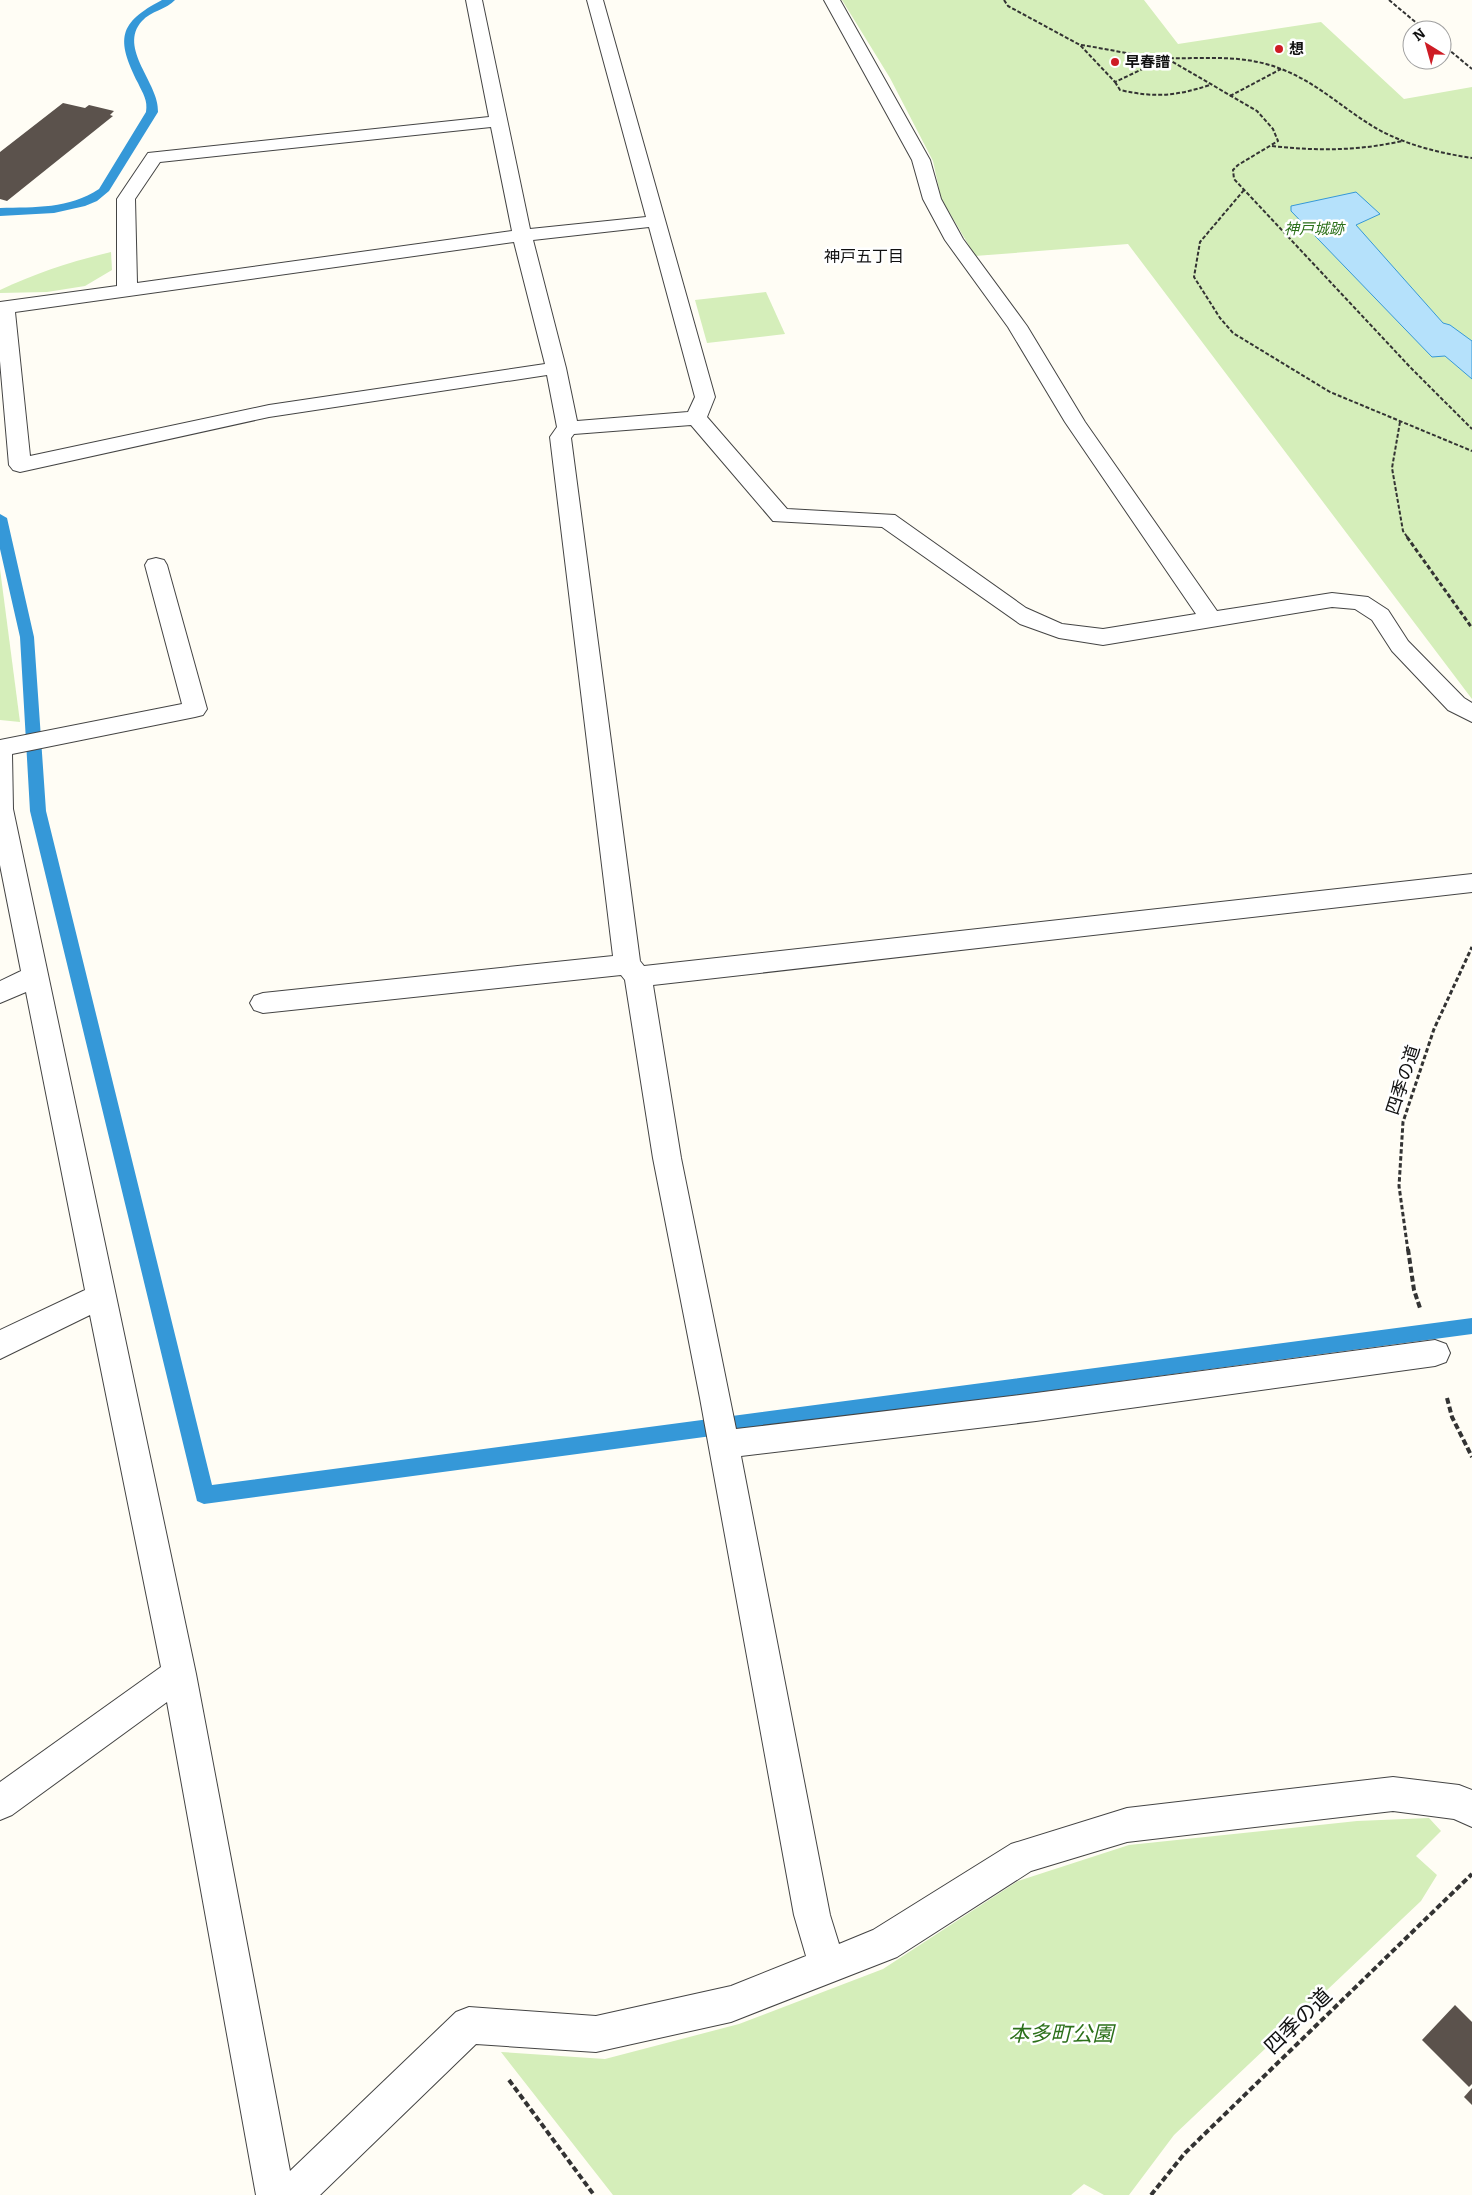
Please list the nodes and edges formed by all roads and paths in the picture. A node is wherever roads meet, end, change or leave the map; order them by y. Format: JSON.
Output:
{"nodes":[{"id":1,"x":474,"y":0,"type":"edge"},
{"id":2,"x":595,"y":0,"type":"edge"},
{"id":3,"x":832,"y":0,"type":"edge"},
{"id":4,"x":1004,"y":0,"type":"edge"},
{"id":5,"x":1389,"y":0,"type":"edge"},
{"id":6,"x":1413,"y":20,"type":"edge"},
{"id":7,"x":1080,"y":45,"type":"junction"},
{"id":8,"x":1452,"y":52,"type":"edge"},
{"id":9,"x":1166,"y":58,"type":"junction"},
{"id":10,"x":1472,"y":68,"type":"edge"},
{"id":11,"x":1280,"y":69,"type":"junction"},
{"id":12,"x":1115,"y":82,"type":"junction"},
{"id":13,"x":1210,"y":84,"type":"junction"},
{"id":14,"x":1229,"y":96,"type":"junction"},
{"id":15,"x":500,"y":121,"type":"junction"},
{"id":16,"x":1403,"y":141,"type":"junction"},
{"id":17,"x":1271,"y":146,"type":"junction"},
{"id":18,"x":1472,"y":158,"type":"edge"},
{"id":19,"x":1244,"y":190,"type":"junction"},
{"id":20,"x":657,"y":221,"type":"junction"},
{"id":21,"x":522,"y":235,"type":"junction"},
{"id":22,"x":127,"y":291,"type":"junction"},
{"id":23,"x":2,"y":308,"type":"edge"},
{"id":24,"x":556,"y":368,"type":"junction"},
{"id":25,"x":696,"y":418,"type":"junction"},
{"id":26,"x":1400,"y":422,"type":"junction"},
{"id":27,"x":568,"y":428,"type":"junction"},
{"id":28,"x":1472,"y":429,"type":"edge"},
{"id":29,"x":1472,"y":451,"type":"edge"},
{"id":30,"x":156,"y":565,"type":"dead end"},
{"id":31,"x":1211,"y":619,"type":"junction"},
{"id":32,"x":1472,"y":628,"type":"edge"},
{"id":33,"x":1472,"y":714,"type":"edge"},
{"id":34,"x":0,"y":748,"type":"edge"},
{"id":35,"x":1472,"y":883,"type":"edge"},
{"id":36,"x":1472,"y":947,"type":"edge"},
{"id":37,"x":632,"y":970,"type":"junction"},
{"id":38,"x":36,"y":976,"type":"junction"},
{"id":39,"x":0,"y":993,"type":"edge"},
{"id":40,"x":263,"y":1003,"type":"dead end"},
{"id":41,"x":1414,"y":1290,"type":"dead end"},
{"id":42,"x":103,"y":1296,"type":"junction"},
{"id":43,"x":0,"y":1346,"type":"edge"},
{"id":44,"x":1435,"y":1353,"type":"joint"},
{"id":45,"x":722,"y":1440,"type":"junction"},
{"id":46,"x":1472,"y":1457,"type":"edge"},
{"id":47,"x":179,"y":1674,"type":"junction"},
{"id":48,"x":0,"y":1804,"type":"edge"},
{"id":49,"x":1472,"y":1810,"type":"edge"},
{"id":50,"x":1472,"y":1874,"type":"edge"},
{"id":51,"x":828,"y":1965,"type":"junction"},
{"id":52,"x":468,"y":2025,"type":"junction"},
{"id":53,"x":275,"y":2195,"type":"edge"},
{"id":54,"x":292,"y":2195,"type":"edge"},
{"id":55,"x":594,"y":2195,"type":"edge"},
{"id":56,"x":1151,"y":2195,"type":"edge"}],
"edges":[{"from":1,"to":15,"type":"street"},
{"from":2,"to":20,"type":"street"},
{"from":3,"to":31,"type":"street"},
{"from":4,"to":7,"type":"path"},
{"from":5,"to":6,"type":"path"},
{"from":7,"to":9,"type":"path"},
{"from":7,"to":12,"type":"path"},
{"from":8,"to":10,"type":"path"},
{"from":9,"to":11,"type":"path"},
{"from":9,"to":12,"type":"path"},
{"from":9,"to":13,"type":"path"},
{"from":11,"to":14,"type":"path"},
{"from":11,"to":16,"type":"path"},
{"from":12,"to":13,"type":"path"},
{"from":13,"to":14,"type":"path"},
{"from":14,"to":17,"type":"path"},
{"from":15,"to":21,"type":"street"},
{"from":15,"to":22,"type":"street"},
{"from":16,"to":17,"type":"path"},
{"from":16,"to":18,"type":"path"},
{"from":17,"to":19,"type":"path"},
{"from":19,"to":26,"type":"path"},
{"from":19,"to":28,"type":"path"},
{"from":20,"to":21,"type":"street"},
{"from":20,"to":25,"type":"street"},
{"from":21,"to":22,"type":"street"},
{"from":21,"to":24,"type":"street"},
{"from":22,"to":23,"type":"street"},
{"from":23,"to":24,"type":"street"},
{"from":24,"to":27,"type":"street"},
{"from":25,"to":27,"type":"street"},
{"from":25,"to":31,"type":"street"},
{"from":26,"to":29,"type":"path"},
{"from":26,"to":32,"type":"path"},
{"from":27,"to":37,"type":"street"},
{"from":30,"to":34,"type":"street"},
{"from":31,"to":33,"type":"street"},
{"from":34,"to":38,"type":"street"},
{"from":35,"to":37,"type":"street"},
{"from":36,"to":41,"type":"path","name":"四季の道"},
{"from":37,"to":40,"type":"street"},
{"from":37,"to":45,"type":"street"},
{"from":38,"to":39,"type":"street"},
{"from":38,"to":42,"type":"street"},
{"from":42,"to":43,"type":"street"},
{"from":42,"to":47,"type":"street"},
{"from":44,"to":45,"type":"street"},
{"from":44,"to":46,"type":"path"},
{"from":45,"to":51,"type":"street"},
{"from":47,"to":48,"type":"street"},
{"from":47,"to":53,"type":"street"},
{"from":49,"to":51,"type":"street"},
{"from":50,"to":56,"type":"path","name":"四季の道"},
{"from":51,"to":52,"type":"street"},
{"from":52,"to":54,"type":"street"},
{"from":52,"to":55,"type":"path"}]}
